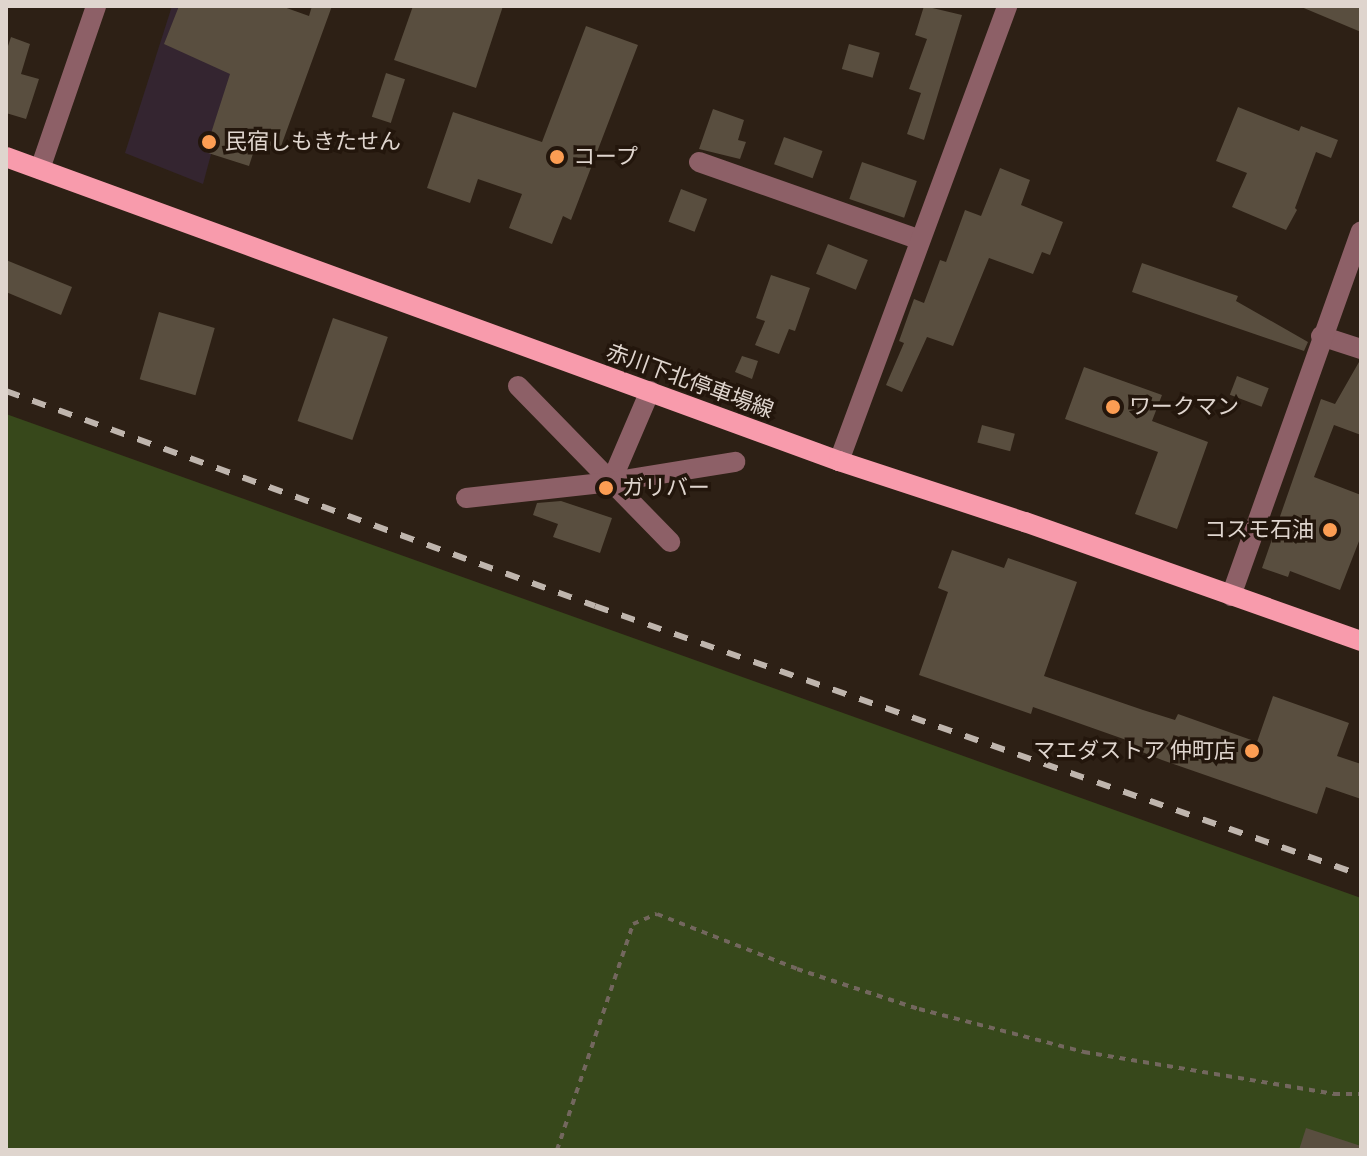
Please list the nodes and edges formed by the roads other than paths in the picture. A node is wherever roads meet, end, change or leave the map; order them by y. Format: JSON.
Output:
{"nodes":[{"id":1,"x":96,"y":6,"type":"edge"},
{"id":2,"x":1007,"y":6,"type":"edge"},
{"id":3,"x":6,"y":157,"type":"edge"},
{"id":4,"x":699,"y":162,"type":"dead end"},
{"id":5,"x":40,"y":169,"type":"junction"},
{"id":6,"x":1361,"y":231,"type":"edge"},
{"id":7,"x":920,"y":240,"type":"junction"},
{"id":8,"x":1321,"y":336,"type":"junction"},
{"id":9,"x":1361,"y":349,"type":"edge"},
{"id":10,"x":518,"y":386,"type":"dead end"},
{"id":11,"x":650,"y":391,"type":"junction"},
{"id":12,"x":839,"y":461,"type":"junction"},
{"id":13,"x":735,"y":462,"type":"dead end"},
{"id":14,"x":611,"y":482,"type":"junction"},
{"id":15,"x":466,"y":498,"type":"dead end"},
{"id":16,"x":670,"y":542,"type":"dead end"},
{"id":17,"x":1231,"y":596,"type":"junction"},
{"id":18,"x":1361,"y":641,"type":"edge"}],
"edges":[{"from":1,"to":5,"type":"street"},
{"from":2,"to":7,"type":"street"},
{"from":3,"to":5,"type":"main road","name":"赤川下北停車場線"},
{"from":4,"to":7,"type":"street"},
{"from":5,"to":11,"type":"main road","name":"赤川下北停車場線"},
{"from":6,"to":8,"type":"street"},
{"from":7,"to":12,"type":"street"},
{"from":8,"to":9,"type":"street"},
{"from":8,"to":17,"type":"street"},
{"from":10,"to":14,"type":"street"},
{"from":11,"to":12,"type":"main road","name":"赤川下北停車場線"},
{"from":11,"to":14,"type":"street"},
{"from":12,"to":17,"type":"main road","name":"赤川下北停車場線"},
{"from":13,"to":14,"type":"street"},
{"from":14,"to":15,"type":"street"},
{"from":14,"to":16,"type":"street"},
{"from":17,"to":18,"type":"main road","name":"赤川下北停車場線"}]}
